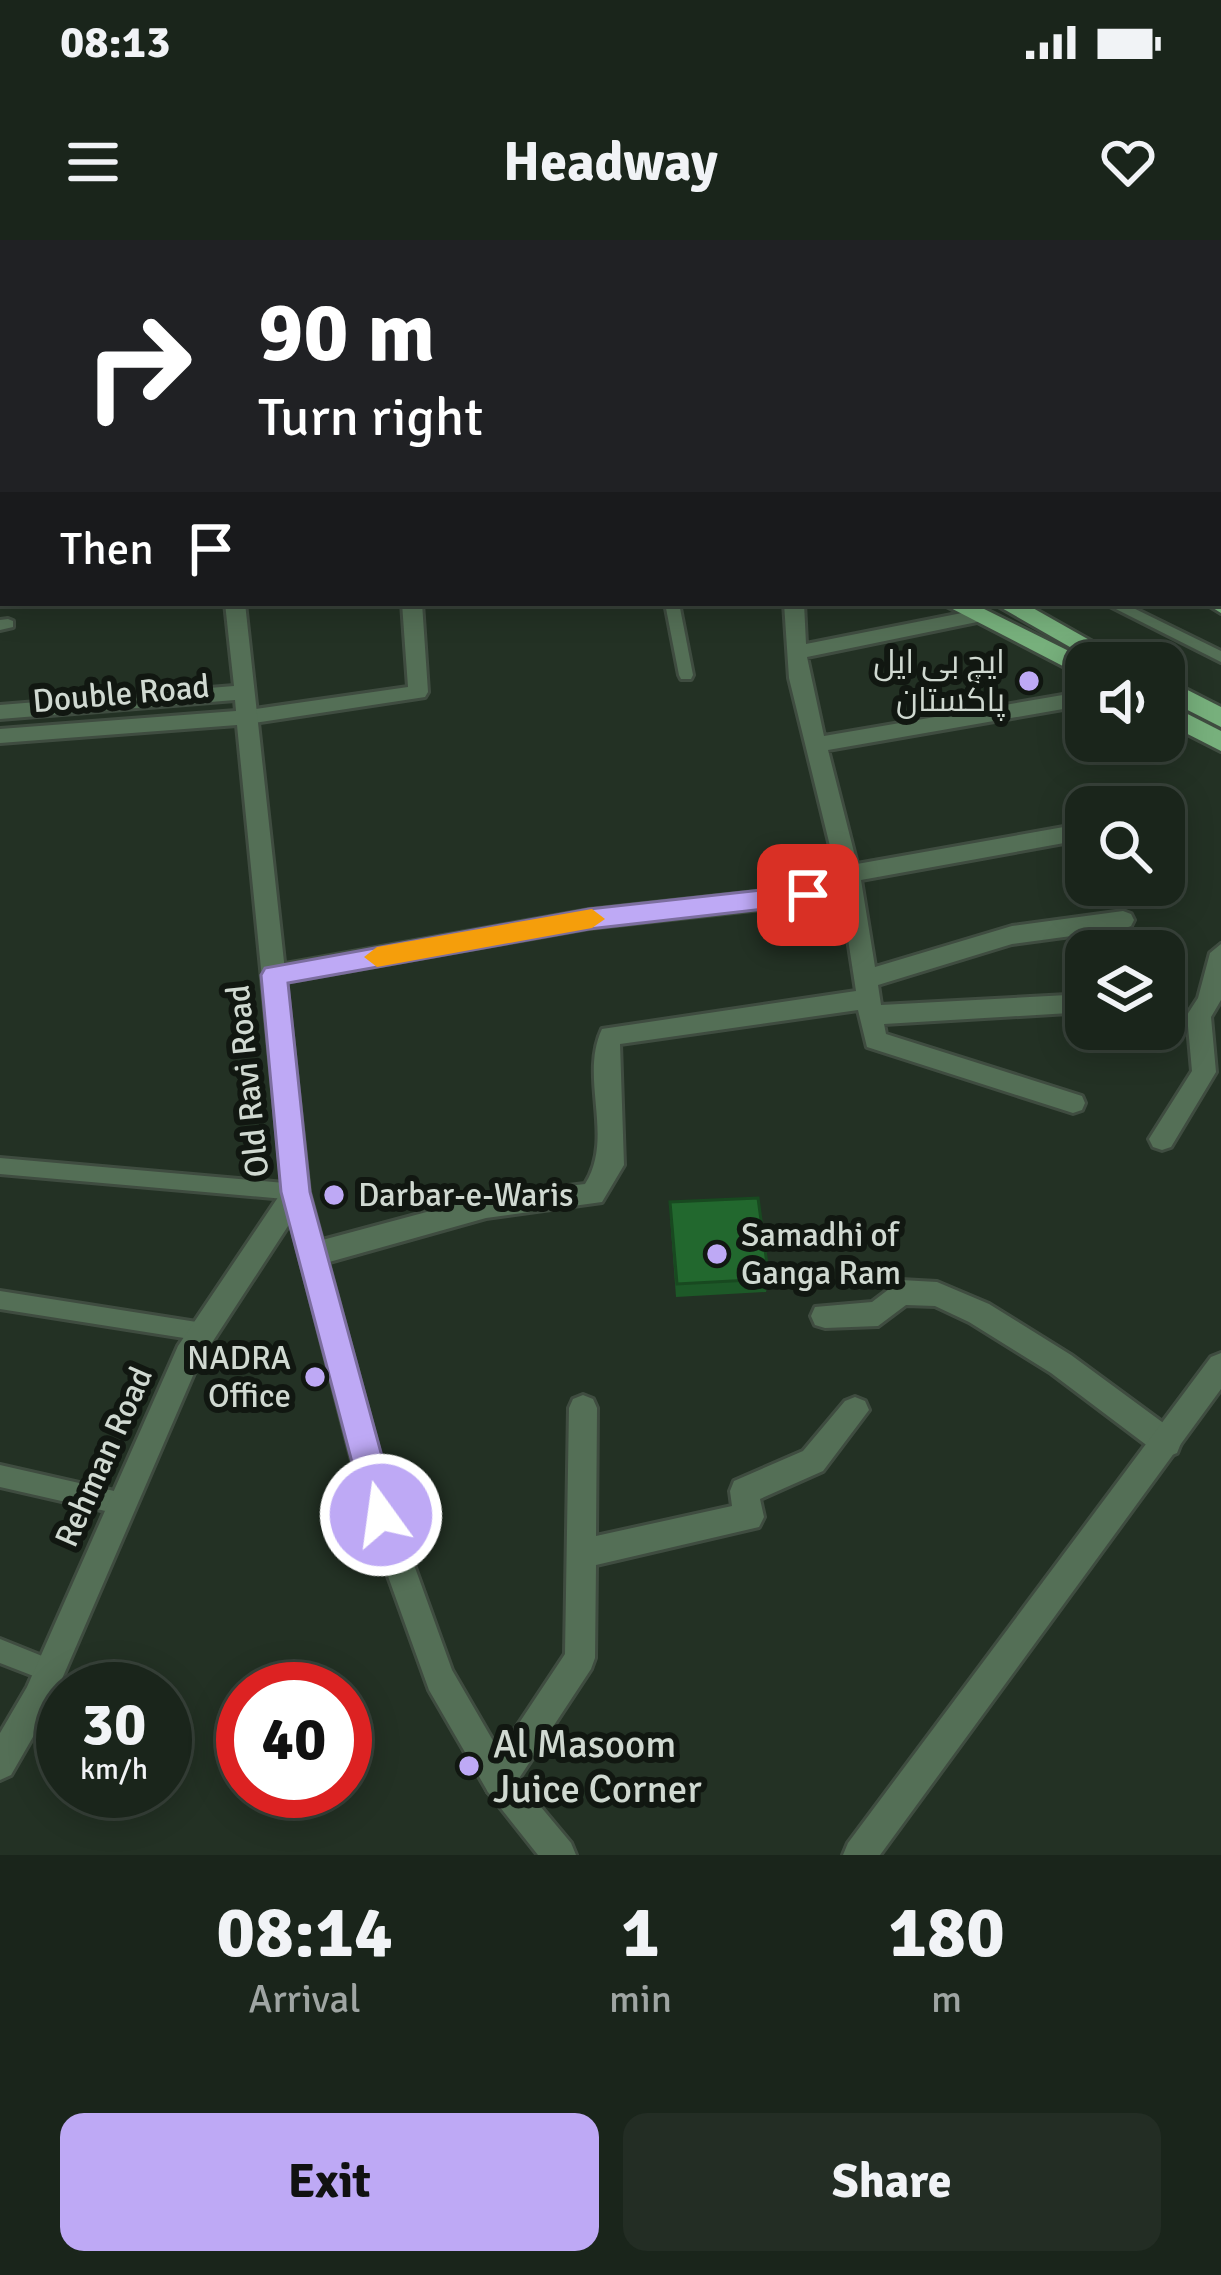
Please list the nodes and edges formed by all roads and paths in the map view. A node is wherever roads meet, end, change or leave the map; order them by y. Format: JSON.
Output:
{"nodes":[{"id":1,"x":235,"y":606,"type":"edge"},
{"id":2,"x":412,"y":606,"type":"edge"},
{"id":3,"x":673,"y":606,"type":"edge"},
{"id":4,"x":794,"y":606,"type":"edge"},
{"id":5,"x":959,"y":606,"type":"edge"},
{"id":6,"x":1011,"y":606,"type":"edge"},
{"id":7,"x":1117,"y":606,"type":"edge"},
{"id":8,"x":977,"y":616,"type":"junction"},
{"id":9,"x":1078,"y":642,"type":"edge"},
{"id":10,"x":795,"y":653,"type":"junction"},
{"id":11,"x":1221,"y":656,"type":"edge"},
{"id":12,"x":1065,"y":660,"type":"edge"},
{"id":13,"x":686,"y":675,"type":"dead end"},
{"id":14,"x":1185,"y":698,"type":"edge"},
{"id":15,"x":1065,"y":702,"type":"edge"},
{"id":16,"x":246,"y":704,"type":"junction"},
{"id":17,"x":0,"y":712,"type":"edge"},
{"id":18,"x":1221,"y":718,"type":"edge"},
{"id":19,"x":1185,"y":722,"type":"edge"},
{"id":20,"x":0,"y":736,"type":"edge"},
{"id":21,"x":1221,"y":742,"type":"edge"},
{"id":22,"x":817,"y":745,"type":"junction"},
{"id":23,"x":1065,"y":836,"type":"edge"},
{"id":24,"x":851,"y":882,"type":"junction"},
{"id":25,"x":1124,"y":920,"type":"dead end"},
{"id":26,"x":1221,"y":953,"type":"edge"},
{"id":27,"x":274,"y":975,"type":"junction"},
{"id":28,"x":869,"y":998,"type":"junction"},
{"id":29,"x":1065,"y":1003,"type":"edge"},
{"id":30,"x":1073,"y":1103,"type":"dead end"},
{"id":31,"x":1162,"y":1139,"type":"dead end"},
{"id":32,"x":0,"y":1166,"type":"edge"},
{"id":33,"x":296,"y":1192,"type":"junction"},
{"id":34,"x":315,"y":1254,"type":"junction"},
{"id":35,"x":0,"y":1300,"type":"edge"},
{"id":36,"x":825,"y":1316,"type":"dead end"},
{"id":37,"x":203,"y":1332,"type":"junction"},
{"id":38,"x":1221,"y":1366,"type":"edge"},
{"id":39,"x":584,"y":1408,"type":"dead end"},
{"id":40,"x":855,"y":1410,"type":"dead end"},
{"id":41,"x":1167,"y":1443,"type":"junction"},
{"id":42,"x":0,"y":1476,"type":"edge"},
{"id":43,"x":123,"y":1504,"type":"junction"},
{"id":44,"x":585,"y":1553,"type":"junction"},
{"id":45,"x":0,"y":1652,"type":"edge"},
{"id":46,"x":53,"y":1662,"type":"edge"},
{"id":47,"x":36,"y":1665,"type":"edge"},
{"id":48,"x":36,"y":1695,"type":"edge"},
{"id":49,"x":0,"y":1764,"type":"edge"},
{"id":50,"x":499,"y":1781,"type":"junction"},
{"id":51,"x":559,"y":1855,"type":"edge"},
{"id":52,"x":860,"y":1855,"type":"edge"}],
"edges":[{"from":1,"to":16,"type":"street","name":"Old Ravi Road"},
{"from":2,"to":16,"type":"street"},
{"from":3,"to":13,"type":"lane"},
{"from":4,"to":10,"type":"street"},
{"from":5,"to":8,"type":"main road"},
{"from":6,"to":9,"type":"main road"},
{"from":7,"to":11,"type":"lane"},
{"from":8,"to":10,"type":"street"},
{"from":8,"to":12,"type":"main road"},
{"from":10,"to":22,"type":"street"},
{"from":14,"to":18,"type":"main road"},
{"from":15,"to":22,"type":"street"},
{"from":16,"to":17,"type":"street","name":"Double Road"},
{"from":16,"to":20,"type":"street","name":"Double Road"},
{"from":16,"to":27,"type":"street","name":"Old Ravi Road"},
{"from":19,"to":21,"type":"main road"},
{"from":22,"to":24,"type":"street"},
{"from":23,"to":24,"type":"street"},
{"from":24,"to":27,"type":"street"},
{"from":24,"to":28,"type":"street"},
{"from":25,"to":28,"type":"street"},
{"from":26,"to":31,"type":"street"},
{"from":27,"to":33,"type":"street","name":"Old Ravi Road"},
{"from":28,"to":29,"type":"street"},
{"from":28,"to":30,"type":"street"},
{"from":28,"to":34,"type":"street"},
{"from":32,"to":33,"type":"lane"},
{"from":33,"to":34,"type":"street","name":"Old Ravi Road"},
{"from":33,"to":37,"type":"street","name":"Rehman Road"},
{"from":34,"to":50,"type":"street","name":"Old Ravi Road"},
{"from":35,"to":37,"type":"lane"},
{"from":36,"to":41,"type":"street"},
{"from":37,"to":43,"type":"street","name":"Rehman Road"},
{"from":38,"to":41,"type":"street"},
{"from":39,"to":44,"type":"street"},
{"from":40,"to":44,"type":"street"},
{"from":41,"to":52,"type":"street"},
{"from":42,"to":43,"type":"lane"},
{"from":43,"to":46,"type":"street","name":"Rehman Road"},
{"from":44,"to":50,"type":"street"},
{"from":45,"to":47,"type":"lane"},
{"from":48,"to":49,"type":"street","name":"Rehman Road"},
{"from":50,"to":51,"type":"street","name":"Old Ravi Road"}]}
